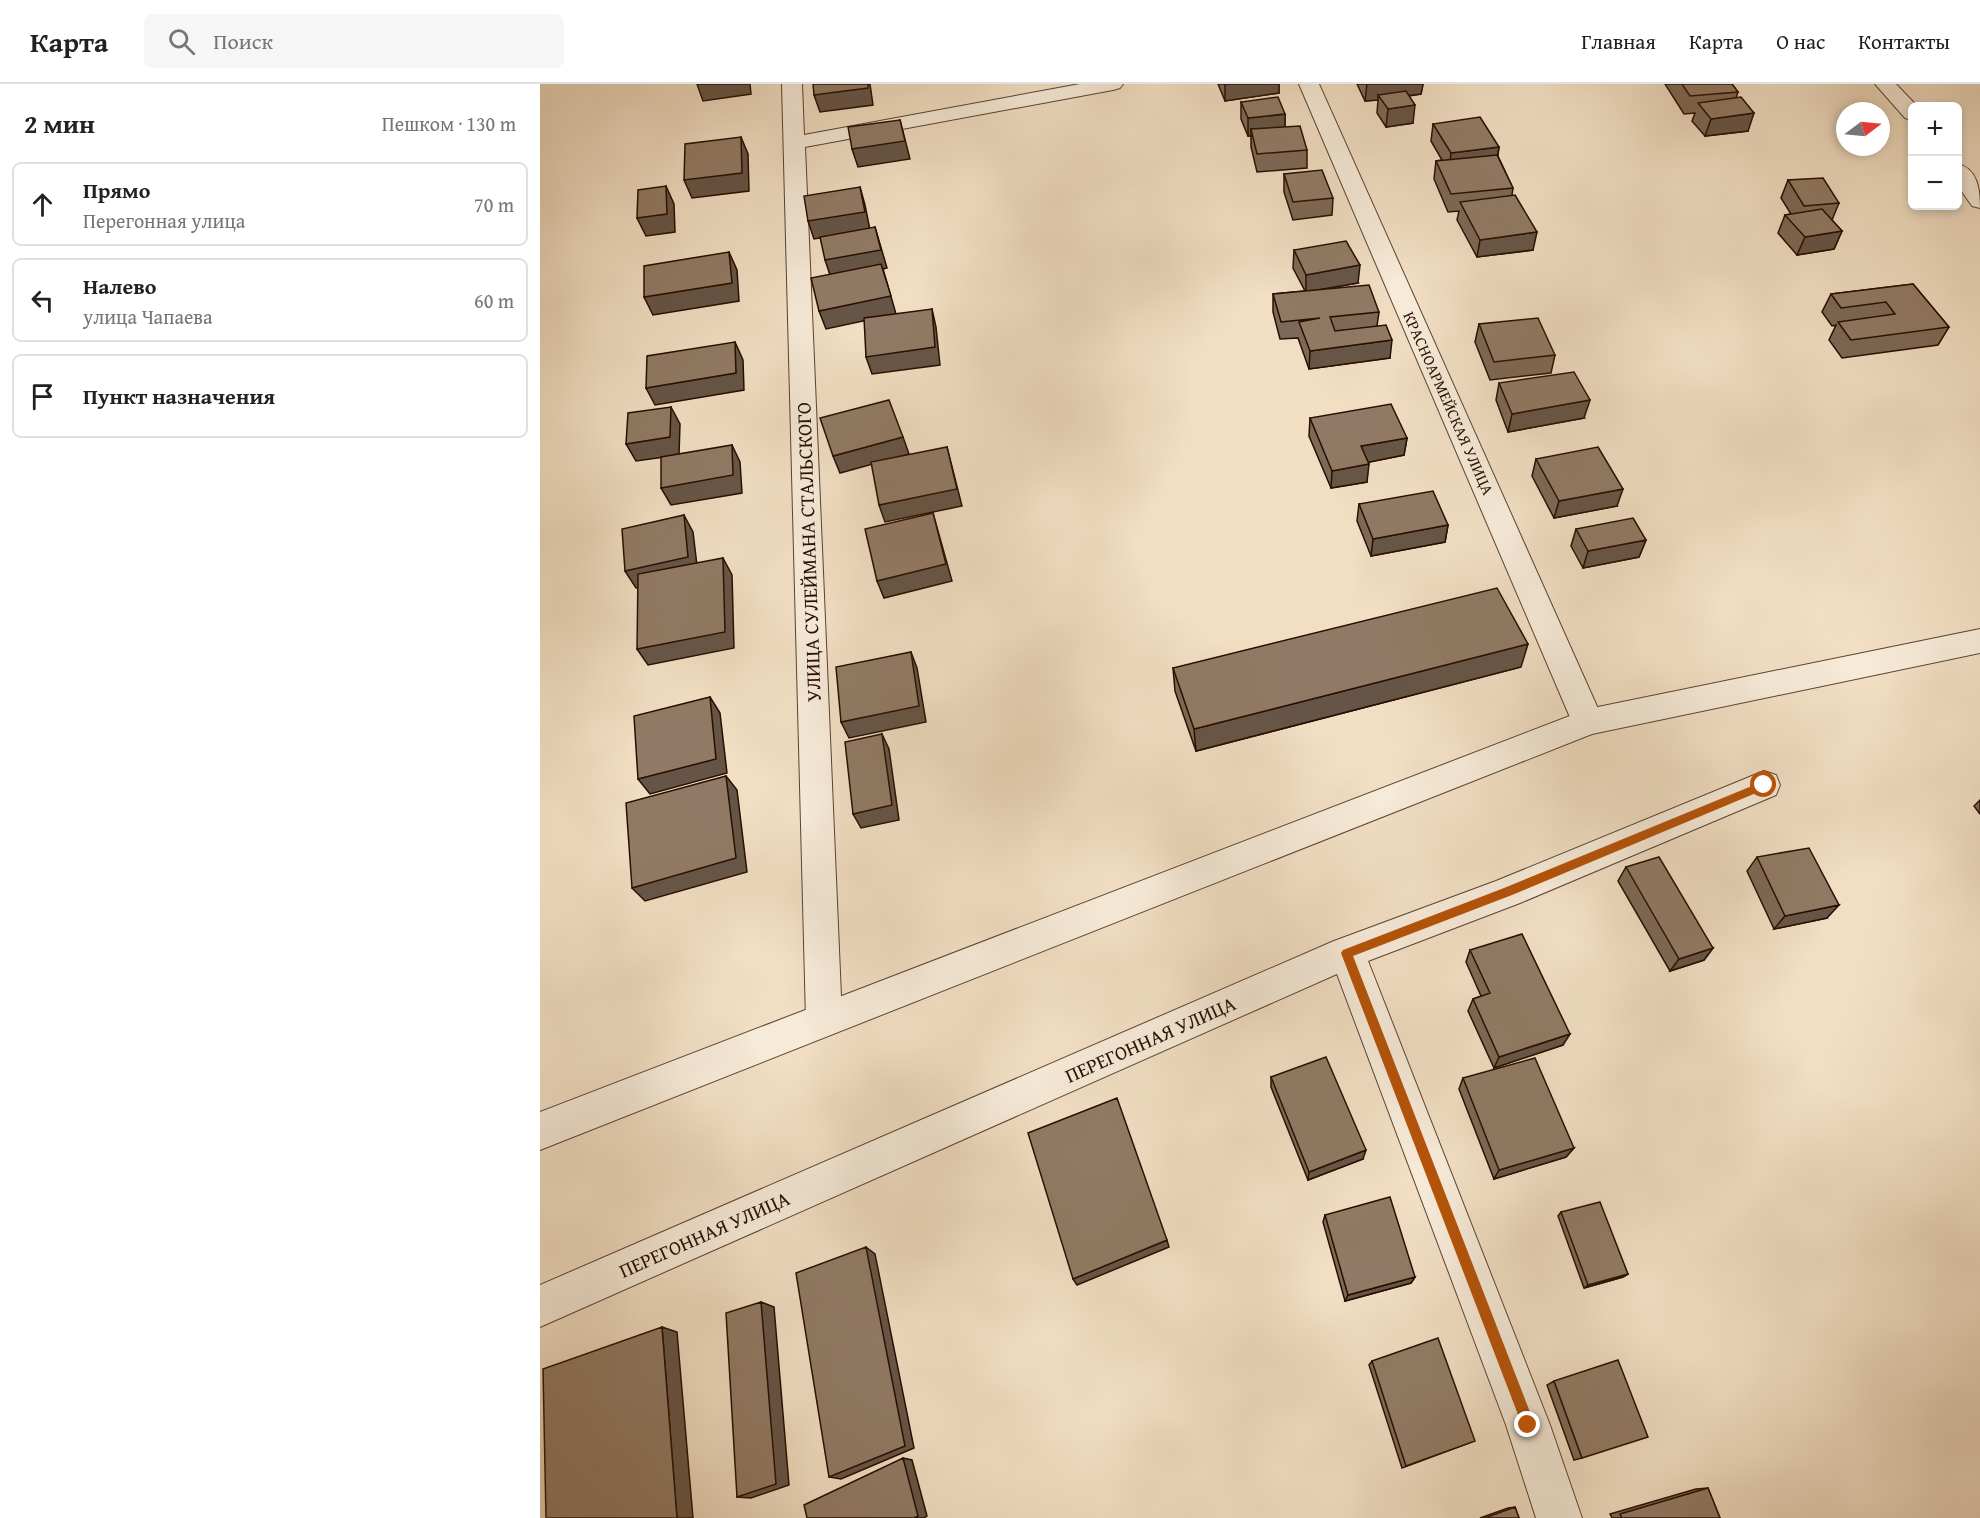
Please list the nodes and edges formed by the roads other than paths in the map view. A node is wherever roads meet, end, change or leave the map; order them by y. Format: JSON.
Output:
{"nodes":[{"id":1,"x":792,"y":84,"type":"edge"},
{"id":2,"x":1113,"y":84,"type":"edge"},
{"id":3,"x":1309,"y":84,"type":"edge"},
{"id":4,"x":1885,"y":84,"type":"edge"},
{"id":5,"x":1908,"y":110,"type":"edge"},
{"id":6,"x":794,"y":143,"type":"junction"},
{"id":7,"x":1962,"y":176,"type":"edge"},
{"id":8,"x":1980,"y":201,"type":"edge"},
{"id":9,"x":1980,"y":641,"type":"edge"},
{"id":10,"x":1588,"y":722,"type":"junction"},
{"id":11,"x":1764,"y":785,"type":"dead end"},
{"id":12,"x":1347,"y":953,"type":"junction"},
{"id":13,"x":824,"y":1020,"type":"junction"},
{"id":14,"x":540,"y":1131,"type":"edge"},
{"id":15,"x":540,"y":1306,"type":"edge"},
{"id":16,"x":1559,"y":1518,"type":"edge"}],
"edges":[{"from":1,"to":6,"type":"street","name":"УЛИЦА СУЛЕЙМАНА СТАЛЬСКОГО"},
{"from":2,"to":6,"type":"street"},
{"from":3,"to":10,"type":"street","name":"КРАСНОАРМЕЙСКАЯ УЛИЦА"},
{"from":4,"to":5,"type":"street"},
{"from":6,"to":13,"type":"street","name":"УЛИЦА СУЛЕЙМАНА СТАЛЬСКОГО"},
{"from":7,"to":8,"type":"street"},
{"from":9,"to":10,"type":"street"},
{"from":10,"to":13,"type":"street"},
{"from":11,"to":12,"type":"street","name":"ПЕРЕГОННАЯ УЛИЦА"},
{"from":12,"to":15,"type":"street","name":"ПЕРЕГОННАЯ УЛИЦА"},
{"from":12,"to":16,"type":"street"},
{"from":13,"to":14,"type":"street"}]}
